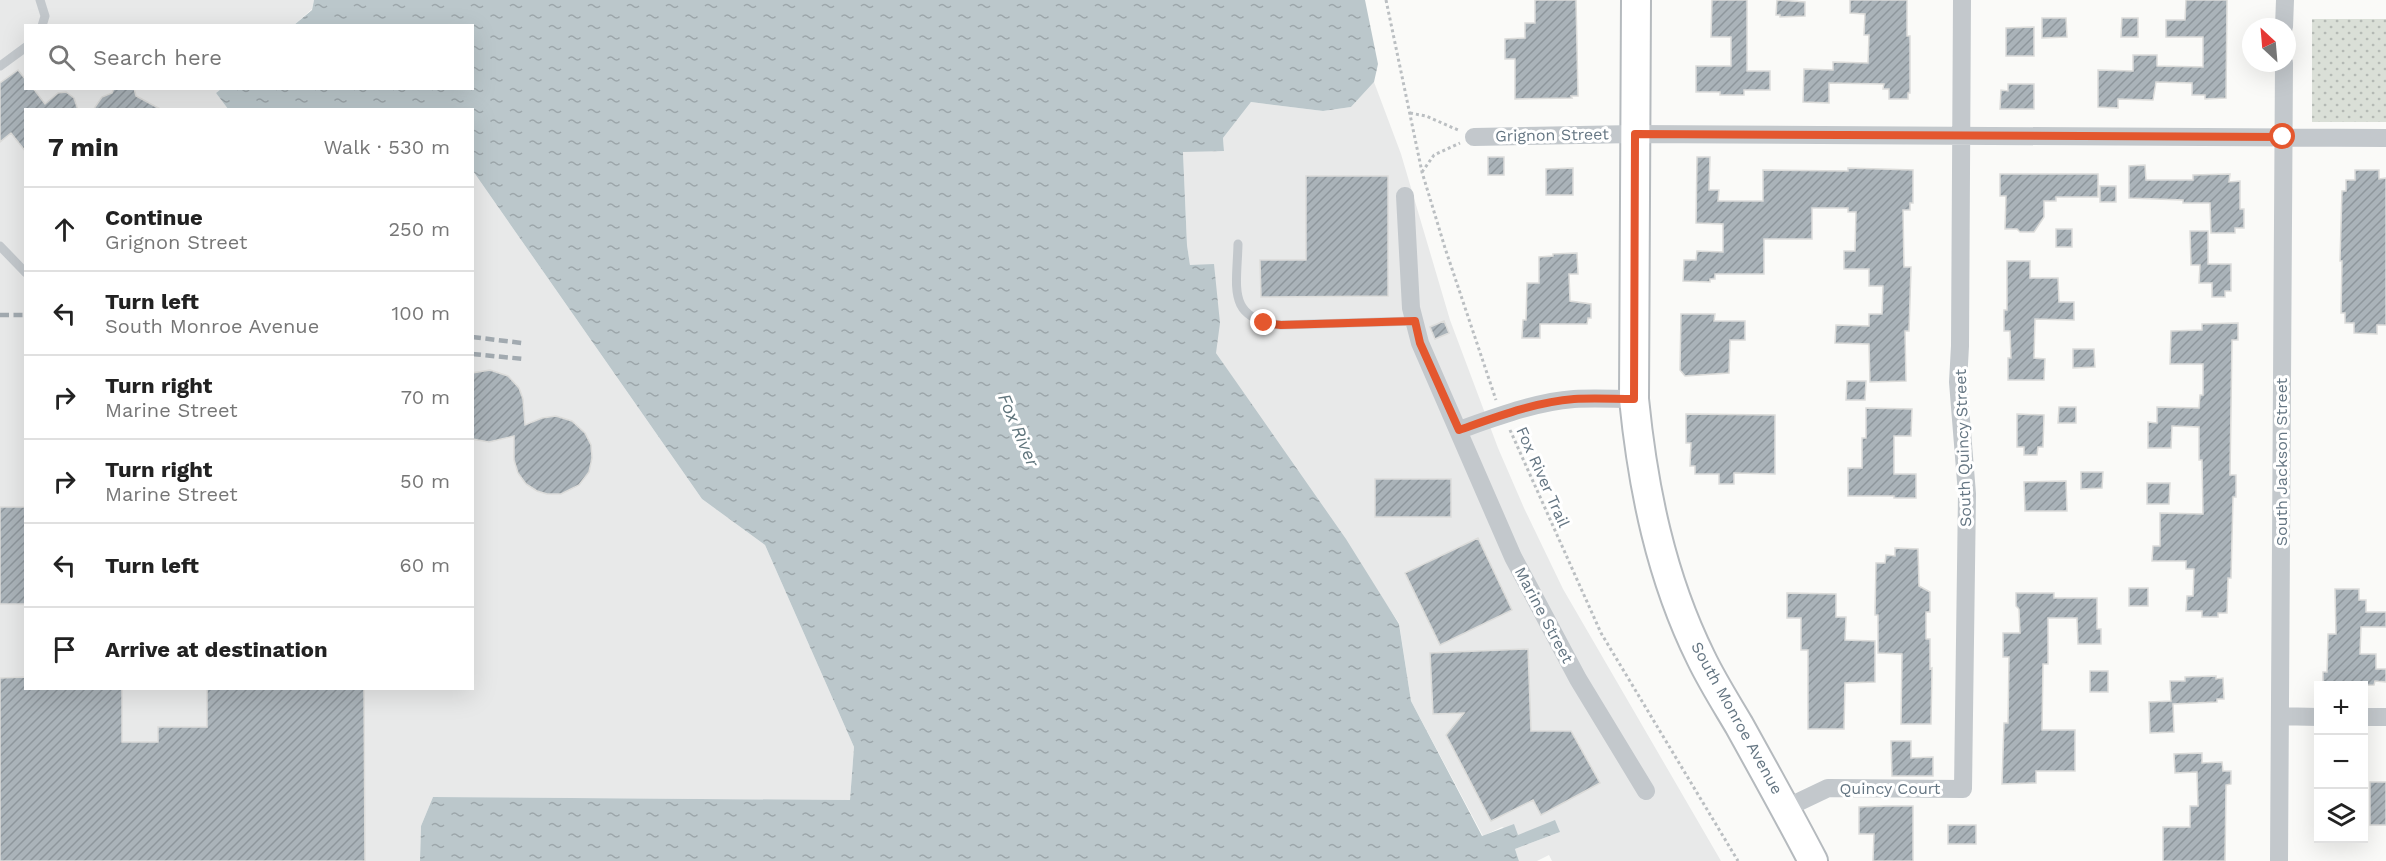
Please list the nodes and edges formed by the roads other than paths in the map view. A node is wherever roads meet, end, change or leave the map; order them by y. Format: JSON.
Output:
{"nodes":[{"id":1,"x":40,"y":0,"type":"edge"},
{"id":2,"x":1636,"y":0,"type":"edge"},
{"id":3,"x":1962,"y":0,"type":"edge"},
{"id":4,"x":2284,"y":0,"type":"edge"},
{"id":5,"x":2284,"y":18,"type":"edge"},
{"id":6,"x":43,"y":24,"type":"edge"},
{"id":7,"x":24,"y":48,"type":"edge"},
{"id":8,"x":0,"y":66,"type":"edge"},
{"id":9,"x":2284,"y":72,"type":"edge"},
{"id":10,"x":1635,"y":134,"type":"junction"},
{"id":11,"x":1962,"y":136,"type":"junction"},
{"id":12,"x":1474,"y":137,"type":"road end"},
{"id":13,"x":2283,"y":137,"type":"junction"},
{"id":14,"x":2386,"y":138,"type":"edge"},
{"id":15,"x":1405,"y":196,"type":"dead end"},
{"id":16,"x":1238,"y":244,"type":"dead end"},
{"id":17,"x":2,"y":253,"type":"edge"},
{"id":18,"x":24,"y":271,"type":"edge"},
{"id":19,"x":1415,"y":321,"type":"junction"},
{"id":20,"x":1634,"y":399,"type":"junction"},
{"id":21,"x":1459,"y":430,"type":"junction"},
{"id":22,"x":2280,"y":716,"type":"junction"},
{"id":23,"x":2314,"y":717,"type":"edge"},
{"id":24,"x":2368,"y":717,"type":"edge"},
{"id":25,"x":2386,"y":717,"type":"edge"},
{"id":26,"x":1963,"y":789,"type":"joint"},
{"id":27,"x":1646,"y":791,"type":"dead end"},
{"id":28,"x":1786,"y":808,"type":"junction"},
{"id":29,"x":1813,"y":861,"type":"edge"},
{"id":30,"x":2279,"y":861,"type":"edge"}],
"edges":[{"from":1,"to":6,"type":"lane"},
{"from":2,"to":10,"type":"main road","name":"South Monroe Avenue"},
{"from":3,"to":11,"type":"street","name":"South Quincy Street"},
{"from":4,"to":5,"type":"street"},
{"from":7,"to":8,"type":"lane"},
{"from":9,"to":13,"type":"street","name":"South Jackson Street"},
{"from":10,"to":11,"type":"street","name":"Grignon Street"},
{"from":10,"to":12,"type":"street","name":"Grignon Street"},
{"from":10,"to":20,"type":"main road","name":"South Monroe Avenue"},
{"from":11,"to":13,"type":"street","name":"Grignon Street"},
{"from":11,"to":26,"type":"street","name":"South Quincy Street"},
{"from":13,"to":14,"type":"street","name":"Grignon Street"},
{"from":13,"to":22,"type":"street","name":"South Jackson Street"},
{"from":15,"to":19,"type":"street","name":"Marine Street"},
{"from":16,"to":19,"type":"lane"},
{"from":17,"to":18,"type":"lane"},
{"from":19,"to":21,"type":"street","name":"Marine Street"},
{"from":20,"to":21,"type":"street"},
{"from":20,"to":28,"type":"main road","name":"South Monroe Avenue"},
{"from":21,"to":27,"type":"street","name":"Marine Street"},
{"from":22,"to":23,"type":"street"},
{"from":22,"to":30,"type":"street","name":"South Jackson Street"},
{"from":24,"to":25,"type":"street"},
{"from":26,"to":28,"type":"street","name":"Quincy Court"},
{"from":28,"to":29,"type":"main road","name":"South Monroe Avenue"}]}
